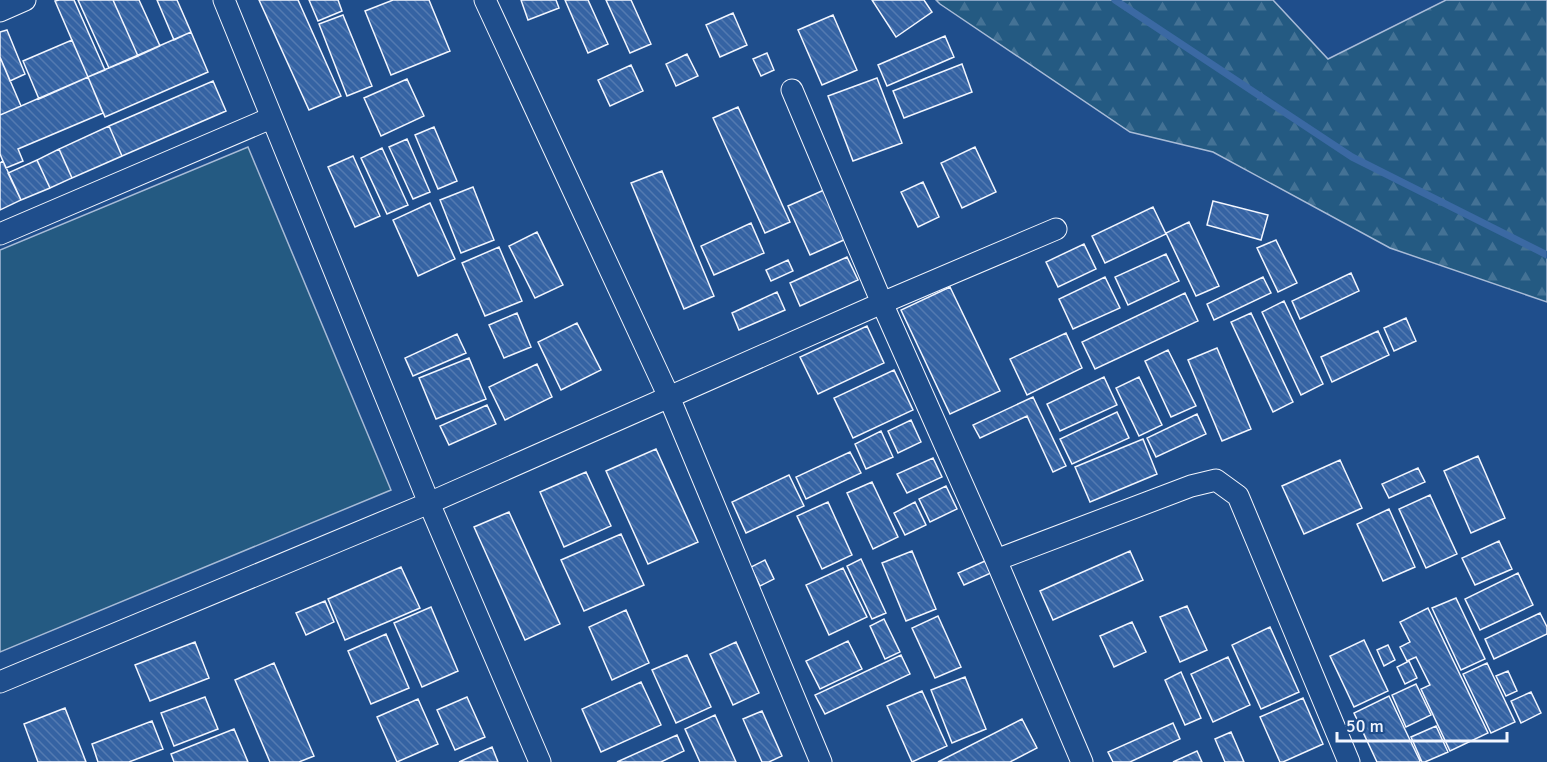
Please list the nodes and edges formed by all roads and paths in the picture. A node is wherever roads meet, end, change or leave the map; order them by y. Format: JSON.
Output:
{"nodes":[{"id":1,"x":25,"y":0,"type":"edge"},
{"id":2,"x":224,"y":0,"type":"edge"},
{"id":3,"x":485,"y":0,"type":"edge"},
{"id":4,"x":0,"y":11,"type":"edge"},
{"id":5,"x":792,"y":90,"type":"dead end"},
{"id":6,"x":271,"y":118,"type":"junction"},
{"id":7,"x":1056,"y":229,"type":"dead end"},
{"id":8,"x":0,"y":234,"type":"edge"},
{"id":9,"x":882,"y":303,"type":"junction"},
{"id":10,"x":669,"y":397,"type":"junction"},
{"id":11,"x":429,"y":503,"type":"junction"},
{"id":12,"x":996,"y":560,"type":"junction"},
{"id":13,"x":0,"y":682,"type":"edge"},
{"id":14,"x":540,"y":762,"type":"edge"},
{"id":15,"x":821,"y":762,"type":"edge"},
{"id":16,"x":1082,"y":762,"type":"edge"},
{"id":17,"x":1349,"y":762,"type":"edge"}],
"edges":[{"from":1,"to":4,"type":"street"},
{"from":2,"to":6,"type":"street"},
{"from":3,"to":10,"type":"street"},
{"from":5,"to":9,"type":"street"},
{"from":6,"to":8,"type":"street"},
{"from":6,"to":11,"type":"street"},
{"from":7,"to":9,"type":"street"},
{"from":9,"to":10,"type":"street"},
{"from":9,"to":12,"type":"street"},
{"from":10,"to":11,"type":"street"},
{"from":10,"to":15,"type":"street"},
{"from":11,"to":13,"type":"street"},
{"from":11,"to":14,"type":"street"},
{"from":12,"to":16,"type":"street"},
{"from":12,"to":17,"type":"street"}]}
